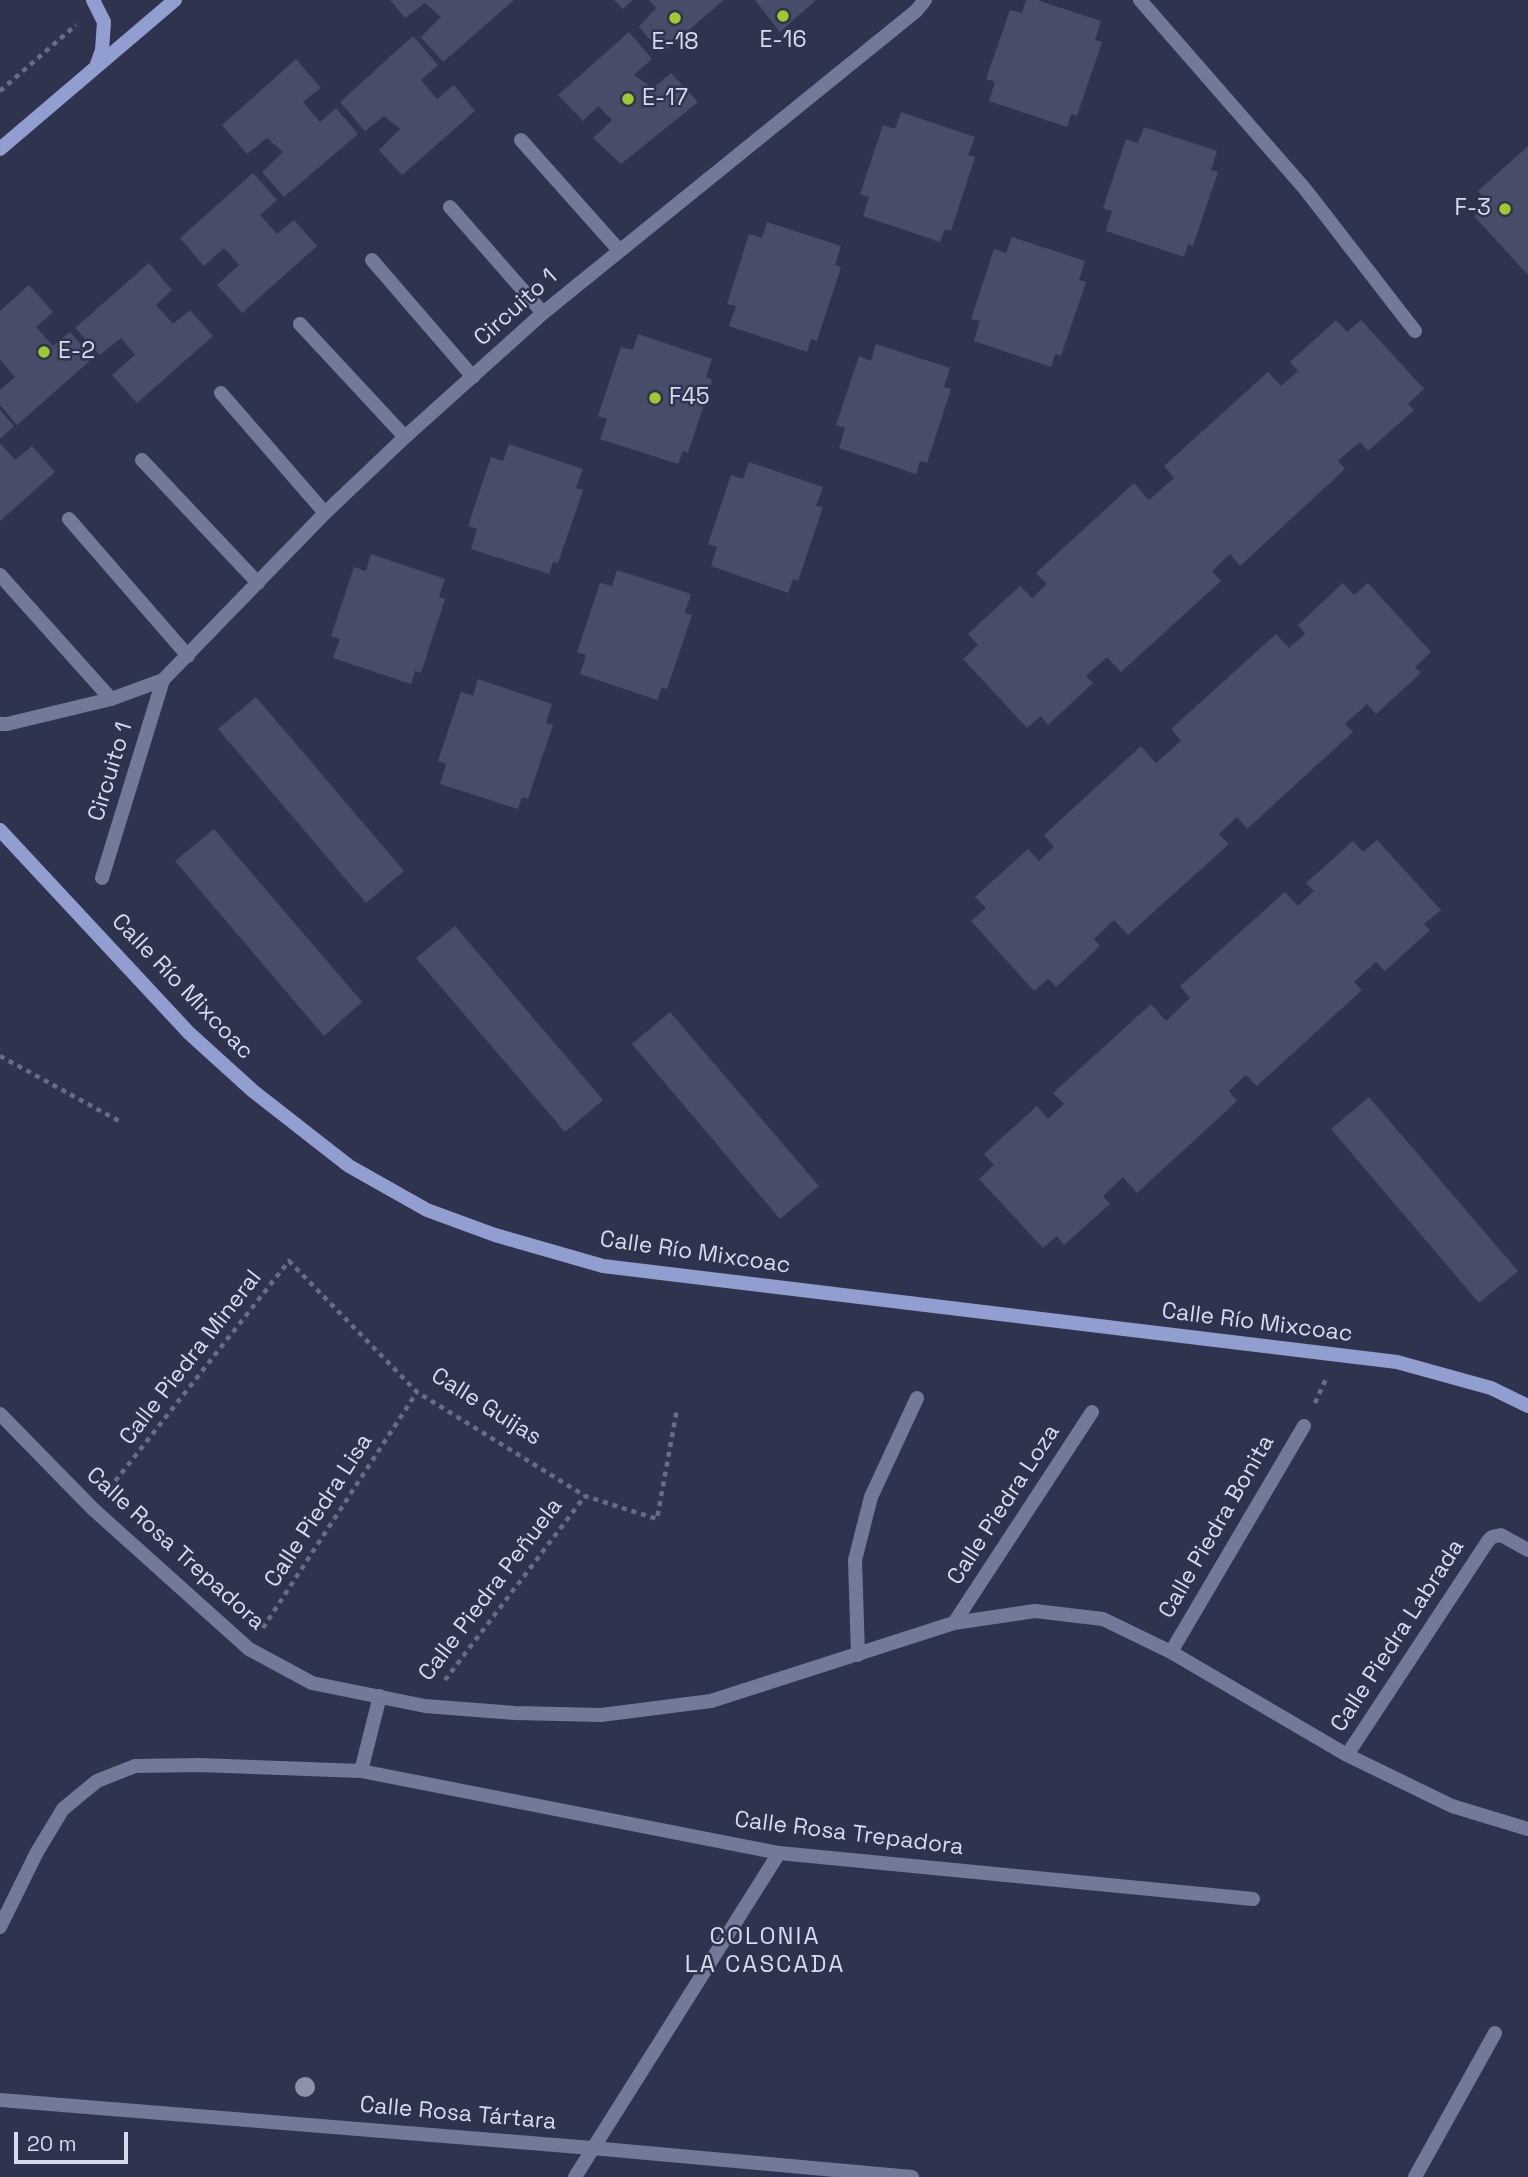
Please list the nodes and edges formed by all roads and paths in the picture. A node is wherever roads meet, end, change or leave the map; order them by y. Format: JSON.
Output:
{"nodes":[{"id":1,"x":175,"y":0,"type":"edge"},
{"id":2,"x":925,"y":0,"type":"edge"},
{"id":3,"x":1140,"y":0,"type":"edge"},
{"id":4,"x":95,"y":4,"type":"edge"},
{"id":5,"x":97,"y":65,"type":"junction"},
{"id":6,"x":0,"y":91,"type":"edge"},
{"id":7,"x":522,"y":140,"type":"dead end"},
{"id":8,"x":0,"y":149,"type":"edge"},
{"id":9,"x":450,"y":207,"type":"dead end"},
{"id":10,"x":618,"y":250,"type":"junction"},
{"id":11,"x":372,"y":260,"type":"dead end"},
{"id":12,"x":542,"y":313,"type":"junction"},
{"id":13,"x":300,"y":324,"type":"dead end"},
{"id":14,"x":1415,"y":331,"type":"dead end"},
{"id":15,"x":473,"y":377,"type":"junction"},
{"id":16,"x":221,"y":393,"type":"dead end"},
{"id":17,"x":405,"y":437,"type":"junction"},
{"id":18,"x":142,"y":460,"type":"dead end"},
{"id":19,"x":325,"y":513,"type":"junction"},
{"id":20,"x":69,"y":519,"type":"dead end"},
{"id":21,"x":0,"y":575,"type":"edge"},
{"id":22,"x":258,"y":583,"type":"junction"},
{"id":23,"x":188,"y":656,"type":"junction"},
{"id":24,"x":163,"y":680,"type":"junction"},
{"id":25,"x":111,"y":699,"type":"junction"},
{"id":26,"x":0,"y":724,"type":"edge"},
{"id":27,"x":0,"y":830,"type":"edge"},
{"id":28,"x":102,"y":878,"type":"dead end"},
{"id":29,"x":0,"y":1056,"type":"edge"},
{"id":30,"x":120,"y":1121,"type":"dead end"},
{"id":31,"x":289,"y":1261,"type":"joint"},
{"id":32,"x":1336,"y":1356,"type":"junction"},
{"id":33,"x":417,"y":1392,"type":"junction"},
{"id":34,"x":917,"y":1398,"type":"dead end"},
{"id":35,"x":1528,"y":1406,"type":"edge"},
{"id":36,"x":677,"y":1409,"type":"dead end"},
{"id":37,"x":1092,"y":1412,"type":"dead end"},
{"id":38,"x":0,"y":1414,"type":"edge"},
{"id":39,"x":1304,"y":1426,"type":"joint"},
{"id":40,"x":585,"y":1496,"type":"junction"},
{"id":41,"x":93,"y":1509,"type":"junction"},
{"id":42,"x":1528,"y":1550,"type":"edge"},
{"id":43,"x":954,"y":1623,"type":"junction"},
{"id":44,"x":249,"y":1649,"type":"junction"},
{"id":45,"x":1171,"y":1652,"type":"junction"},
{"id":46,"x":858,"y":1655,"type":"junction"},
{"id":47,"x":380,"y":1696,"type":"junction"},
{"id":48,"x":425,"y":1706,"type":"junction"},
{"id":49,"x":1346,"y":1755,"type":"junction"},
{"id":50,"x":361,"y":1771,"type":"junction"},
{"id":51,"x":1528,"y":1829,"type":"edge"},
{"id":52,"x":779,"y":1853,"type":"junction"},
{"id":53,"x":1253,"y":1899,"type":"dead end"},
{"id":54,"x":0,"y":1927,"type":"edge"},
{"id":55,"x":1495,"y":2033,"type":"dead end"},
{"id":56,"x":0,"y":2100,"type":"edge"},
{"id":57,"x":592,"y":2148,"type":"junction"},
{"id":58,"x":575,"y":2177,"type":"edge"},
{"id":59,"x":912,"y":2177,"type":"edge"},
{"id":60,"x":1415,"y":2177,"type":"edge"}],
"edges":[{"from":1,"to":5,"type":"street"},
{"from":2,"to":10,"type":"street","name":"Circuito 1"},
{"from":3,"to":14,"type":"street"},
{"from":4,"to":5,"type":"street"},
{"from":4,"to":6,"type":"path"},
{"from":5,"to":8,"type":"street"},
{"from":7,"to":10,"type":"street"},
{"from":9,"to":12,"type":"street"},
{"from":10,"to":12,"type":"street","name":"Circuito 1"},
{"from":11,"to":15,"type":"street"},
{"from":12,"to":15,"type":"street","name":"Circuito 1"},
{"from":13,"to":17,"type":"street"},
{"from":15,"to":17,"type":"street","name":"Circuito 1"},
{"from":16,"to":19,"type":"street"},
{"from":17,"to":19,"type":"street","name":"Circuito 1"},
{"from":18,"to":22,"type":"street"},
{"from":19,"to":22,"type":"street","name":"Circuito 1"},
{"from":20,"to":23,"type":"street"},
{"from":21,"to":25,"type":"street"},
{"from":22,"to":23,"type":"street","name":"Circuito 1"},
{"from":23,"to":24,"type":"street","name":"Circuito 1"},
{"from":24,"to":25,"type":"street","name":"Circuito 1"},
{"from":24,"to":28,"type":"street","name":"Circuito 1"},
{"from":25,"to":26,"type":"street","name":"Circuito 1"},
{"from":27,"to":32,"type":"street","name":"Calle Río Mixcoac"},
{"from":29,"to":30,"type":"path"},
{"from":31,"to":33,"type":"path","name":"Calle Guijas"},
{"from":31,"to":41,"type":"path","name":"Calle Piedra Mineral"},
{"from":32,"to":35,"type":"street","name":"Calle Río Mixcoac"},
{"from":32,"to":39,"type":"path"},
{"from":33,"to":40,"type":"path","name":"Calle Guijas"},
{"from":33,"to":44,"type":"path","name":"Calle Piedra Lisa"},
{"from":34,"to":46,"type":"street"},
{"from":36,"to":40,"type":"path","name":"Calle Guijas"},
{"from":37,"to":43,"type":"street","name":"Calle Piedra Loza"},
{"from":38,"to":41,"type":"street","name":"Calle Rosa Trepadora"},
{"from":39,"to":45,"type":"street","name":"Calle Piedra Bonita"},
{"from":40,"to":48,"type":"path","name":"Calle Piedra Peñuela"},
{"from":41,"to":44,"type":"street","name":"Calle Rosa Trepadora"},
{"from":42,"to":49,"type":"street","name":"Calle Piedra Labrada"},
{"from":43,"to":45,"type":"street"},
{"from":43,"to":46,"type":"street"},
{"from":44,"to":47,"type":"street","name":"Calle Rosa Trepadora"},
{"from":45,"to":49,"type":"street"},
{"from":46,"to":48,"type":"street"},
{"from":47,"to":48,"type":"street"},
{"from":47,"to":50,"type":"street"},
{"from":49,"to":51,"type":"street"},
{"from":50,"to":52,"type":"street","name":"Calle Rosa Trepadora"},
{"from":50,"to":54,"type":"street","name":"Calle Rosa Trepadora"},
{"from":52,"to":53,"type":"street","name":"Calle Rosa Trepadora"},
{"from":52,"to":57,"type":"street"},
{"from":55,"to":60,"type":"street"},
{"from":56,"to":57,"type":"street","name":"Calle Rosa Tártara"},
{"from":57,"to":58,"type":"street"},
{"from":57,"to":59,"type":"street","name":"Calle Rosa Tártara"}]}
